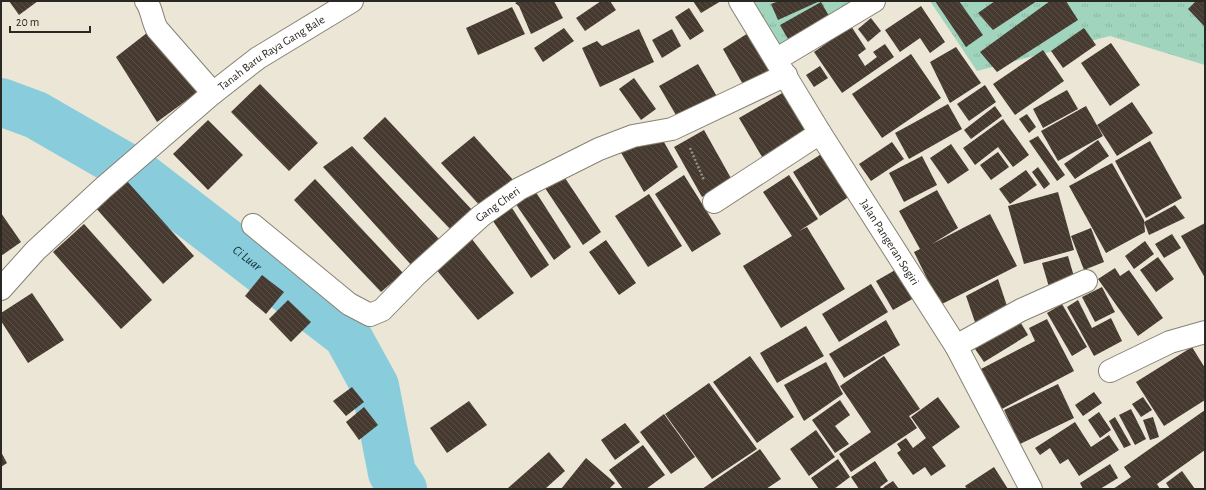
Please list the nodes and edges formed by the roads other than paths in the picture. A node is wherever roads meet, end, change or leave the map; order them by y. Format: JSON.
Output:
{"nodes":[{"id":1,"x":146,"y":1,"type":"edge"},
{"id":2,"x":352,"y":1,"type":"edge"},
{"id":3,"x":740,"y":1,"type":"edge"},
{"id":4,"x":874,"y":1,"type":"edge"},
{"id":5,"x":781,"y":67,"type":"junction"},
{"id":6,"x":213,"y":93,"type":"junction"},
{"id":7,"x":820,"y":133,"type":"junction"},
{"id":8,"x":714,"y":202,"type":"road end"},
{"id":9,"x":253,"y":225,"type":"dead end"},
{"id":10,"x":1086,"y":281,"type":"dead end"},
{"id":11,"x":1,"y":289,"type":"edge"},
{"id":12,"x":1205,"y":332,"type":"edge"},
{"id":13,"x":956,"y":346,"type":"junction"},
{"id":14,"x":1110,"y":371,"type":"dead end"},
{"id":15,"x":1031,"y":489,"type":"edge"}],
"edges":[{"from":1,"to":6,"type":"street","name":"Tanah Baru Raya Gang Bale"},
{"from":2,"to":6,"type":"street","name":"Tanah Baru Raya Gang Bale"},
{"from":3,"to":5,"type":"street","name":"Jalan Pangeran Sogiri"},
{"from":4,"to":5,"type":"street","name":"Gang Cheri"},
{"from":5,"to":7,"type":"street","name":"Jalan Pangeran Sogiri"},
{"from":5,"to":9,"type":"street","name":"Gang Cheri"},
{"from":6,"to":11,"type":"street","name":"Tanah Baru Raya Gang Bale"},
{"from":7,"to":8,"type":"street"},
{"from":7,"to":13,"type":"street","name":"Jalan Pangeran Sogiri"},
{"from":10,"to":13,"type":"street"},
{"from":12,"to":14,"type":"street"},
{"from":13,"to":15,"type":"street","name":"Jalan Pangeran Sogiri"}]}
